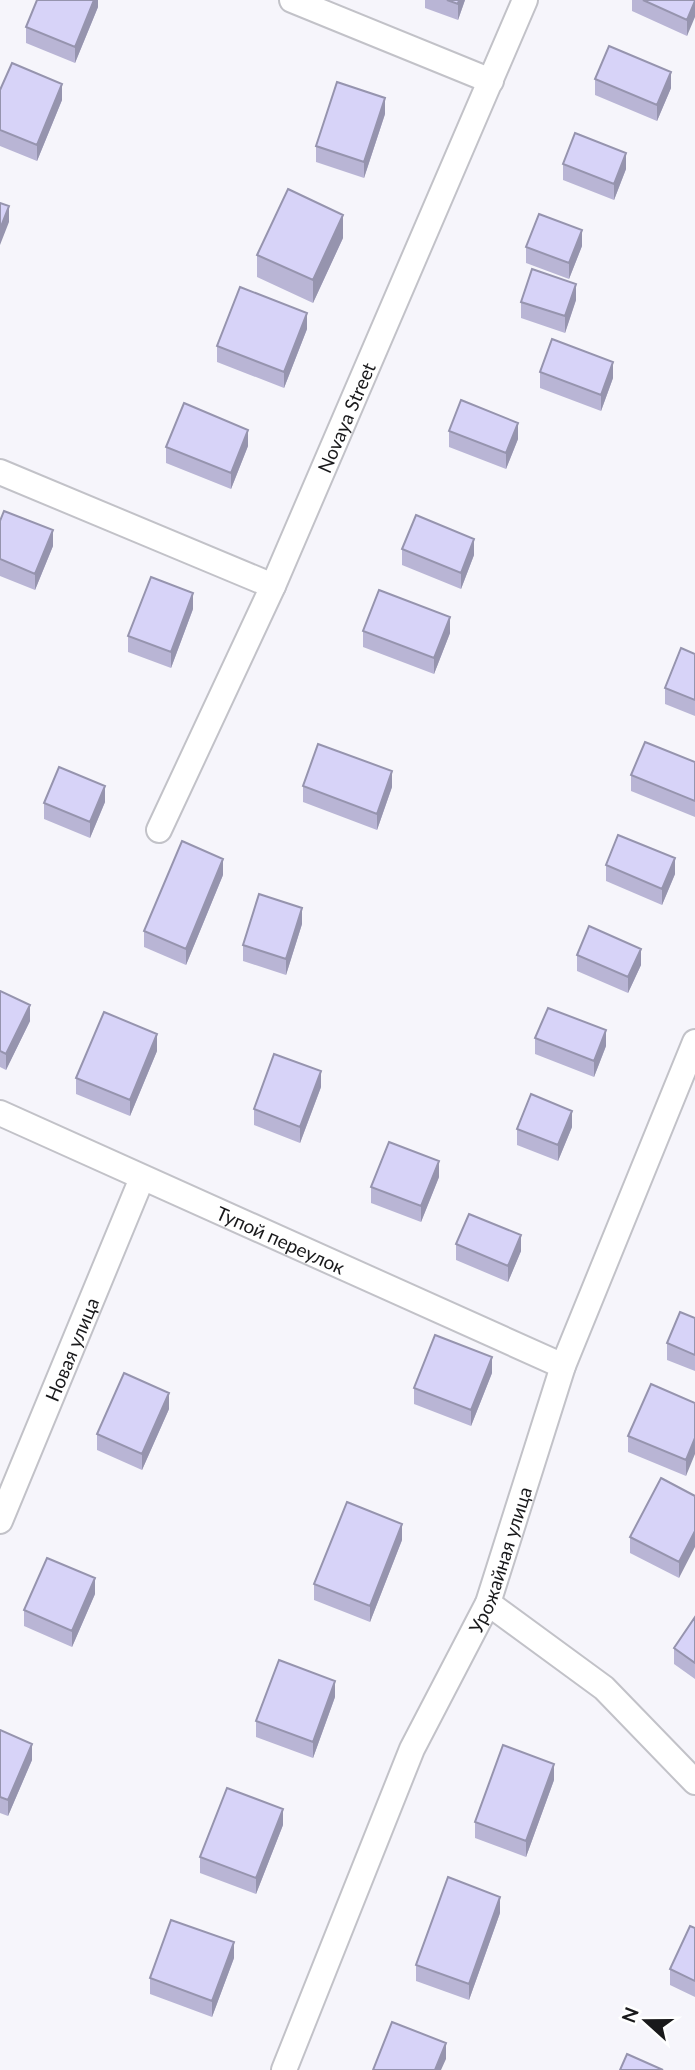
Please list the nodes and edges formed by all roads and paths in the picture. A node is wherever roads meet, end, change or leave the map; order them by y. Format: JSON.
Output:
{"nodes":[{"id":1,"x":292,"y":0,"type":"edge"},
{"id":2,"x":525,"y":0,"type":"edge"},
{"id":3,"x":491,"y":80,"type":"junction"},
{"id":4,"x":0,"y":472,"type":"edge"},
{"id":5,"x":273,"y":586,"type":"junction"},
{"id":6,"x":159,"y":830,"type":"dead end"},
{"id":7,"x":695,"y":1042,"type":"edge"},
{"id":8,"x":0,"y":1113,"type":"edge"},
{"id":9,"x":142,"y":1178,"type":"junction"},
{"id":10,"x":563,"y":1366,"type":"junction"},
{"id":11,"x":0,"y":1521,"type":"edge"},
{"id":12,"x":488,"y":1603,"type":"junction"},
{"id":13,"x":695,"y":1782,"type":"edge"},
{"id":14,"x":284,"y":2070,"type":"edge"}],
"edges":[{"from":1,"to":3,"type":"street"},
{"from":2,"to":3,"type":"street","name":"Novaya Street"},
{"from":3,"to":5,"type":"street","name":"Novaya Street"},
{"from":4,"to":5,"type":"street"},
{"from":5,"to":6,"type":"street","name":"Novaya Street"},
{"from":7,"to":10,"type":"street","name":"Урожайная улица"},
{"from":8,"to":9,"type":"street","name":"Тупой переулок"},
{"from":9,"to":10,"type":"street","name":"Тупой переулок"},
{"from":9,"to":11,"type":"street","name":"Новая улица"},
{"from":10,"to":12,"type":"street","name":"Урожайная улица"},
{"from":12,"to":13,"type":"street"},
{"from":12,"to":14,"type":"street","name":"Урожайная улица"}]}
